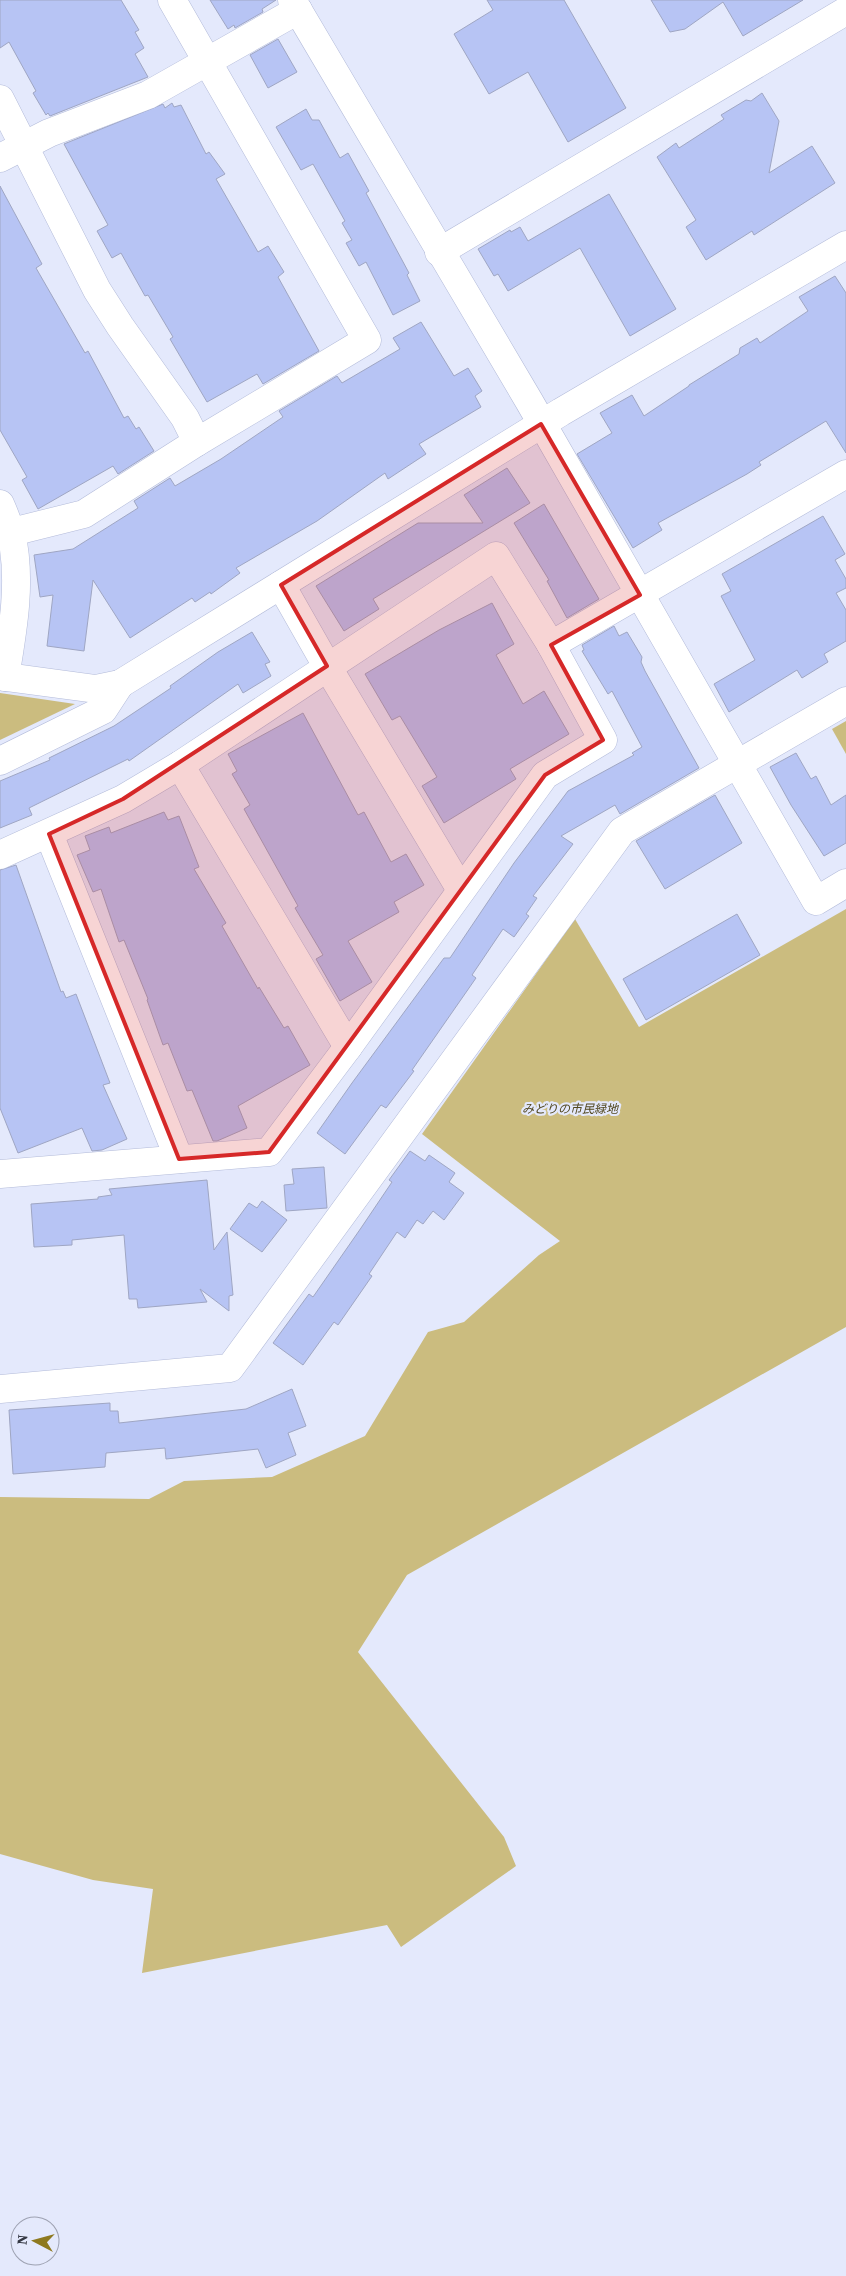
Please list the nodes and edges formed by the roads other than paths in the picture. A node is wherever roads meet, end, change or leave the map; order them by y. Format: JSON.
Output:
{"nodes":[{"id":1,"x":172,"y":0,"type":"edge"},
{"id":2,"x":295,"y":5,"type":"edge"},
{"id":3,"x":846,"y":12,"type":"edge"},
{"id":4,"x":207,"y":61,"type":"junction"},
{"id":5,"x":0,"y":98,"type":"edge"},
{"id":6,"x":24,"y":146,"type":"junction"},
{"id":7,"x":0,"y":158,"type":"edge"},
{"id":8,"x":846,"y":245,"type":"edge"},
{"id":9,"x":439,"y":252,"type":"junction"},
{"id":10,"x":541,"y":424,"type":"junction"},
{"id":11,"x":197,"y":442,"type":"junction"},
{"id":12,"x":846,"y":474,"type":"edge"},
{"id":13,"x":0,"y":504,"type":"edge"},
{"id":14,"x":5,"y":534,"type":"edge"},
{"id":15,"x":281,"y":585,"type":"junction"},
{"id":16,"x":640,"y":595,"type":"junction"},
{"id":17,"x":551,"y":645,"type":"junction"},
{"id":18,"x":327,"y":666,"type":"junction"},
{"id":19,"x":3,"y":676,"type":"edge"},
{"id":20,"x":120,"y":684,"type":"junction"},
{"id":21,"x":846,"y":701,"type":"edge"},
{"id":22,"x":0,"y":761,"type":"edge"},
{"id":23,"x":738,"y":764,"type":"junction"},
{"id":24,"x":180,"y":765,"type":"junction"},
{"id":25,"x":49,"y":834,"type":"junction"},
{"id":26,"x":0,"y":855,"type":"edge"},
{"id":27,"x":846,"y":883,"type":"edge"},
{"id":28,"x":461,"y":890,"type":"junction"},
{"id":29,"x":348,"y":1047,"type":"junction"},
{"id":30,"x":178,"y":1159,"type":"junction"},
{"id":31,"x":0,"y":1174,"type":"edge"},
{"id":32,"x":0,"y":1389,"type":"edge"}],
"edges":[{"from":1,"to":4,"type":"street"},
{"from":2,"to":4,"type":"street"},
{"from":2,"to":9,"type":"street"},
{"from":3,"to":9,"type":"street"},
{"from":4,"to":6,"type":"street"},
{"from":4,"to":11,"type":"street"},
{"from":5,"to":6,"type":"street"},
{"from":6,"to":7,"type":"street"},
{"from":6,"to":11,"type":"street"},
{"from":8,"to":10,"type":"street"},
{"from":9,"to":10,"type":"street"},
{"from":10,"to":15,"type":"street"},
{"from":10,"to":16,"type":"street"},
{"from":11,"to":14,"type":"street"},
{"from":12,"to":16,"type":"street"},
{"from":13,"to":14,"type":"street"},
{"from":14,"to":19,"type":"street"},
{"from":15,"to":18,"type":"street"},
{"from":15,"to":20,"type":"street"},
{"from":16,"to":17,"type":"street"},
{"from":16,"to":23,"type":"street"},
{"from":17,"to":18,"type":"street"},
{"from":17,"to":28,"type":"street"},
{"from":18,"to":24,"type":"street"},
{"from":18,"to":28,"type":"street"},
{"from":19,"to":20,"type":"street"},
{"from":20,"to":22,"type":"street"},
{"from":21,"to":23,"type":"street"},
{"from":23,"to":27,"type":"street"},
{"from":23,"to":32,"type":"street"},
{"from":24,"to":25,"type":"street"},
{"from":24,"to":29,"type":"street"},
{"from":25,"to":26,"type":"street"},
{"from":25,"to":30,"type":"street"},
{"from":28,"to":29,"type":"street"},
{"from":29,"to":30,"type":"street"},
{"from":30,"to":31,"type":"street"}]}
